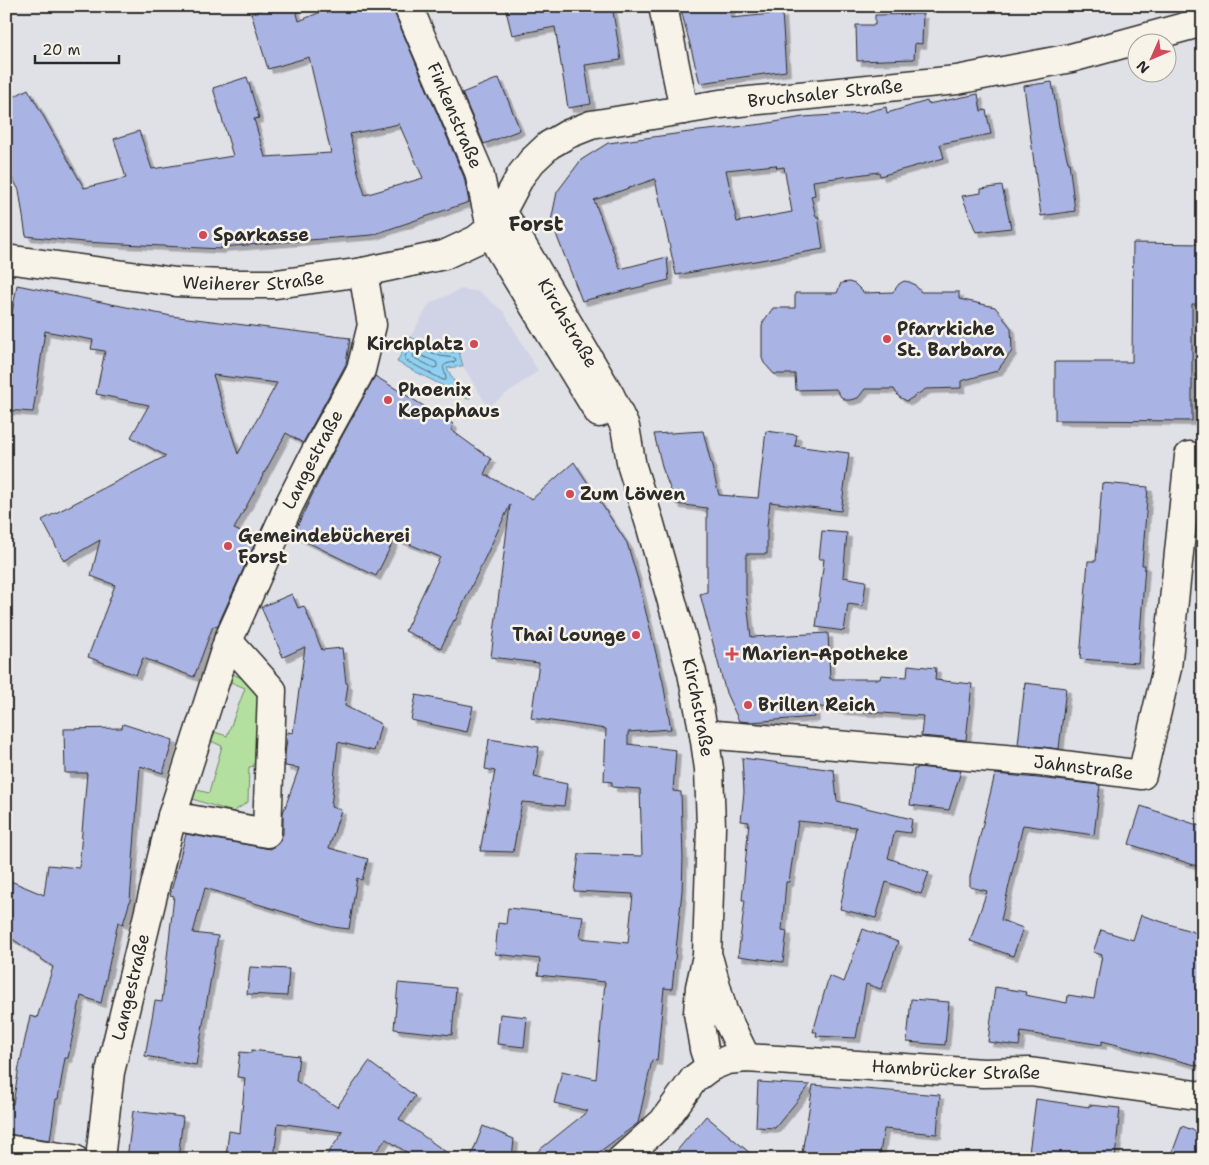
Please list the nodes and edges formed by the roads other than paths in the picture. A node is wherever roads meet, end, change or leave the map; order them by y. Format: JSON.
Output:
{"nodes":[{"id":1,"x":408,"y":6,"type":"edge"},
{"id":2,"x":663,"y":6,"type":"edge"},
{"id":3,"x":1203,"y":22,"type":"edge"},
{"id":4,"x":684,"y":110,"type":"junction"},
{"id":5,"x":496,"y":219,"type":"junction"},
{"id":6,"x":6,"y":259,"type":"edge"},
{"id":7,"x":363,"y":272,"type":"junction"},
{"id":8,"x":1189,"y":456,"type":"dead end"},
{"id":9,"x":228,"y":641,"type":"junction"},
{"id":10,"x":704,"y":734,"type":"junction"},
{"id":11,"x":172,"y":816,"type":"junction"},
{"id":12,"x":708,"y":956,"type":"junction"},
{"id":13,"x":746,"y":1058,"type":"junction"},
{"id":14,"x":710,"y":1067,"type":"junction"},
{"id":15,"x":1203,"y":1096,"type":"edge"},
{"id":16,"x":6,"y":1150,"type":"edge"},
{"id":17,"x":74,"y":1159,"type":"edge"},
{"id":18,"x":100,"y":1159,"type":"edge"},
{"id":19,"x":622,"y":1159,"type":"edge"}],
"edges":[{"from":1,"to":5,"type":"street","name":"Finkenstraße"},
{"from":2,"to":4,"type":"street"},
{"from":3,"to":4,"type":"street","name":"Bruchsaler Straße"},
{"from":4,"to":5,"type":"street","name":"Bruchsaler Straße"},
{"from":5,"to":7,"type":"street","name":"Weiherer Straße"},
{"from":5,"to":10,"type":"street","name":"Kirchstraße"},
{"from":6,"to":7,"type":"street","name":"Weiherer Straße"},
{"from":7,"to":9,"type":"street","name":"Langestraße"},
{"from":8,"to":10,"type":"street","name":"Jahnstraße"},
{"from":9,"to":11,"type":"street","name":"Langestraße"},
{"from":9,"to":11,"type":"street"},
{"from":10,"to":12,"type":"street","name":"Kirchstraße"},
{"from":11,"to":18,"type":"street","name":"Langestraße"},
{"from":12,"to":13,"type":"street","name":"Kirchstraße"},
{"from":12,"to":14,"type":"street","name":"Kirchstraße"},
{"from":13,"to":14,"type":"street","name":"Hambrücker Straße"},
{"from":13,"to":15,"type":"street","name":"Hambrücker Straße"},
{"from":14,"to":19,"type":"street"},
{"from":16,"to":17,"type":"street"}]}
